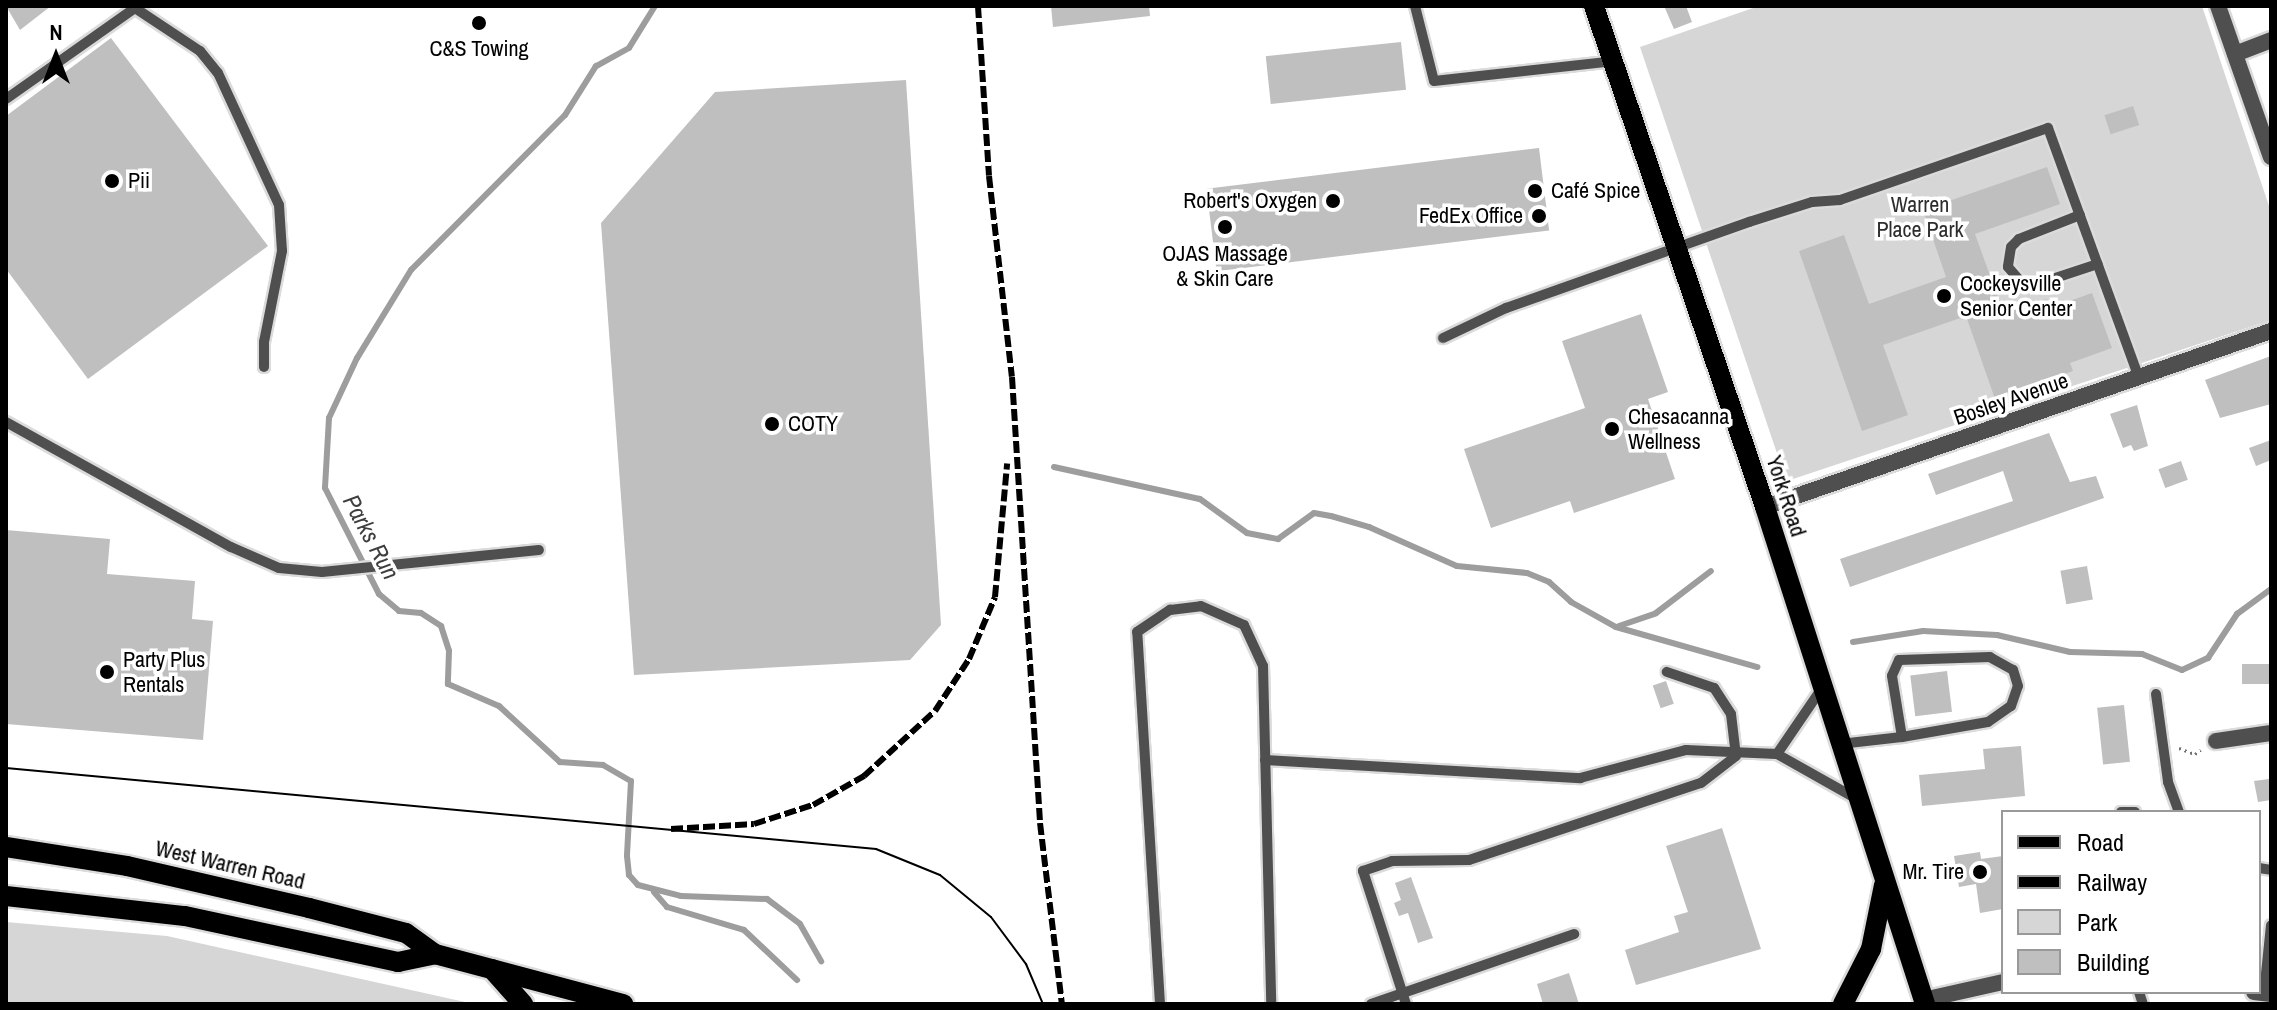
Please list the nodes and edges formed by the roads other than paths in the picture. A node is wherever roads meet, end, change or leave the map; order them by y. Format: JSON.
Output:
{"nodes":[{"id":1,"x":1415,"y":6,"type":"edge"},
{"id":2,"x":1594,"y":6,"type":"edge"},
{"id":3,"x":2218,"y":6,"type":"edge"},
{"id":4,"x":2271,"y":40,"type":"edge"},
{"id":5,"x":2235,"y":54,"type":"junction"},
{"id":6,"x":1614,"y":61,"type":"junction"},
{"id":7,"x":6,"y":99,"type":"edge"},
{"id":8,"x":2271,"y":157,"type":"edge"},
{"id":9,"x":2080,"y":215,"type":"junction"},
{"id":10,"x":1678,"y":247,"type":"junction"},
{"id":11,"x":2098,"y":264,"type":"junction"},
{"id":12,"x":2271,"y":331,"type":"edge"},
{"id":13,"x":1443,"y":338,"type":"dead end"},
{"id":14,"x":264,"y":367,"type":"dead end"},
{"id":15,"x":2139,"y":378,"type":"junction"},
{"id":16,"x":6,"y":422,"type":"edge"},
{"id":17,"x":1765,"y":507,"type":"junction"},
{"id":18,"x":539,"y":550,"type":"dead end"},
{"id":19,"x":1667,"y":672,"type":"dead end"},
{"id":20,"x":1822,"y":688,"type":"junction"},
{"id":21,"x":2156,"y":694,"type":"dead end"},
{"id":22,"x":2271,"y":733,"type":"edge"},
{"id":23,"x":1902,"y":737,"type":"junction"},
{"id":24,"x":2216,"y":741,"type":"road end"},
{"id":25,"x":1840,"y":744,"type":"junction"},
{"id":26,"x":1777,"y":754,"type":"junction"},
{"id":27,"x":1736,"y":756,"type":"junction"},
{"id":28,"x":1265,"y":760,"type":"junction"},
{"id":29,"x":1858,"y":800,"type":"junction"},
{"id":30,"x":2179,"y":810,"type":"edge"},
{"id":31,"x":6,"y":847,"type":"edge"},
{"id":32,"x":1885,"y":881,"type":"junction"},
{"id":33,"x":6,"y":896,"type":"edge"},
{"id":34,"x":2271,"y":925,"type":"edge"},
{"id":35,"x":1574,"y":934,"type":"dead end"},
{"id":36,"x":435,"y":954,"type":"junction"},
{"id":37,"x":492,"y":969,"type":"junction"},
{"id":38,"x":2001,"y":982,"type":"edge"},
{"id":39,"x":2263,"y":993,"type":"edge"},
{"id":40,"x":1404,"y":999,"type":"edge"},
{"id":41,"x":1919,"y":1003,"type":"edge"},
{"id":42,"x":523,"y":1004,"type":"edge"},
{"id":43,"x":620,"y":1004,"type":"edge"},
{"id":44,"x":1160,"y":1004,"type":"edge"},
{"id":45,"x":1271,"y":1004,"type":"edge"},
{"id":46,"x":1371,"y":1004,"type":"edge"},
{"id":47,"x":1843,"y":1004,"type":"edge"}],
"edges":[{"from":1,"to":6,"type":"lane"},
{"from":2,"to":6,"type":"main road","name":"York Road"},
{"from":3,"to":5,"type":"street"},
{"from":4,"to":5,"type":"street"},
{"from":5,"to":8,"type":"street"},
{"from":6,"to":10,"type":"main road","name":"York Road"},
{"from":7,"to":14,"type":"lane"},
{"from":9,"to":10,"type":"lane"},
{"from":9,"to":11,"type":"lane"},
{"from":9,"to":11,"type":"lane"},
{"from":10,"to":13,"type":"lane"},
{"from":10,"to":17,"type":"main road","name":"York Road"},
{"from":11,"to":15,"type":"lane"},
{"from":12,"to":15,"type":"street","name":"Bosley Avenue"},
{"from":15,"to":17,"type":"street","name":"Bosley Avenue"},
{"from":16,"to":18,"type":"lane"},
{"from":17,"to":20,"type":"main road","name":"York Road"},
{"from":19,"to":27,"type":"lane"},
{"from":20,"to":25,"type":"main road","name":"York Road"},
{"from":20,"to":26,"type":"lane"},
{"from":21,"to":30,"type":"lane"},
{"from":22,"to":24,"type":"street"},
{"from":23,"to":23,"type":"lane"},
{"from":23,"to":25,"type":"lane"},
{"from":25,"to":29,"type":"main road","name":"York Road"},
{"from":26,"to":27,"type":"lane"},
{"from":26,"to":29,"type":"lane"},
{"from":27,"to":28,"type":"lane"},
{"from":27,"to":40,"type":"lane"},
{"from":28,"to":44,"type":"lane"},
{"from":28,"to":45,"type":"lane"},
{"from":29,"to":32,"type":"main road","name":"York Road"},
{"from":31,"to":36,"type":"main road","name":"West Warren Road"},
{"from":32,"to":41,"type":"main road","name":"York Road"},
{"from":32,"to":47,"type":"main road"},
{"from":33,"to":36,"type":"main road","name":"West Warren Road"},
{"from":34,"to":39,"type":"lane"},
{"from":35,"to":40,"type":"lane"},
{"from":36,"to":37,"type":"main road","name":"West Warren Road"},
{"from":37,"to":42,"type":"main road"},
{"from":37,"to":43,"type":"main road","name":"West Warren Road"},
{"from":38,"to":41,"type":"street"},
{"from":40,"to":46,"type":"lane"}]}
